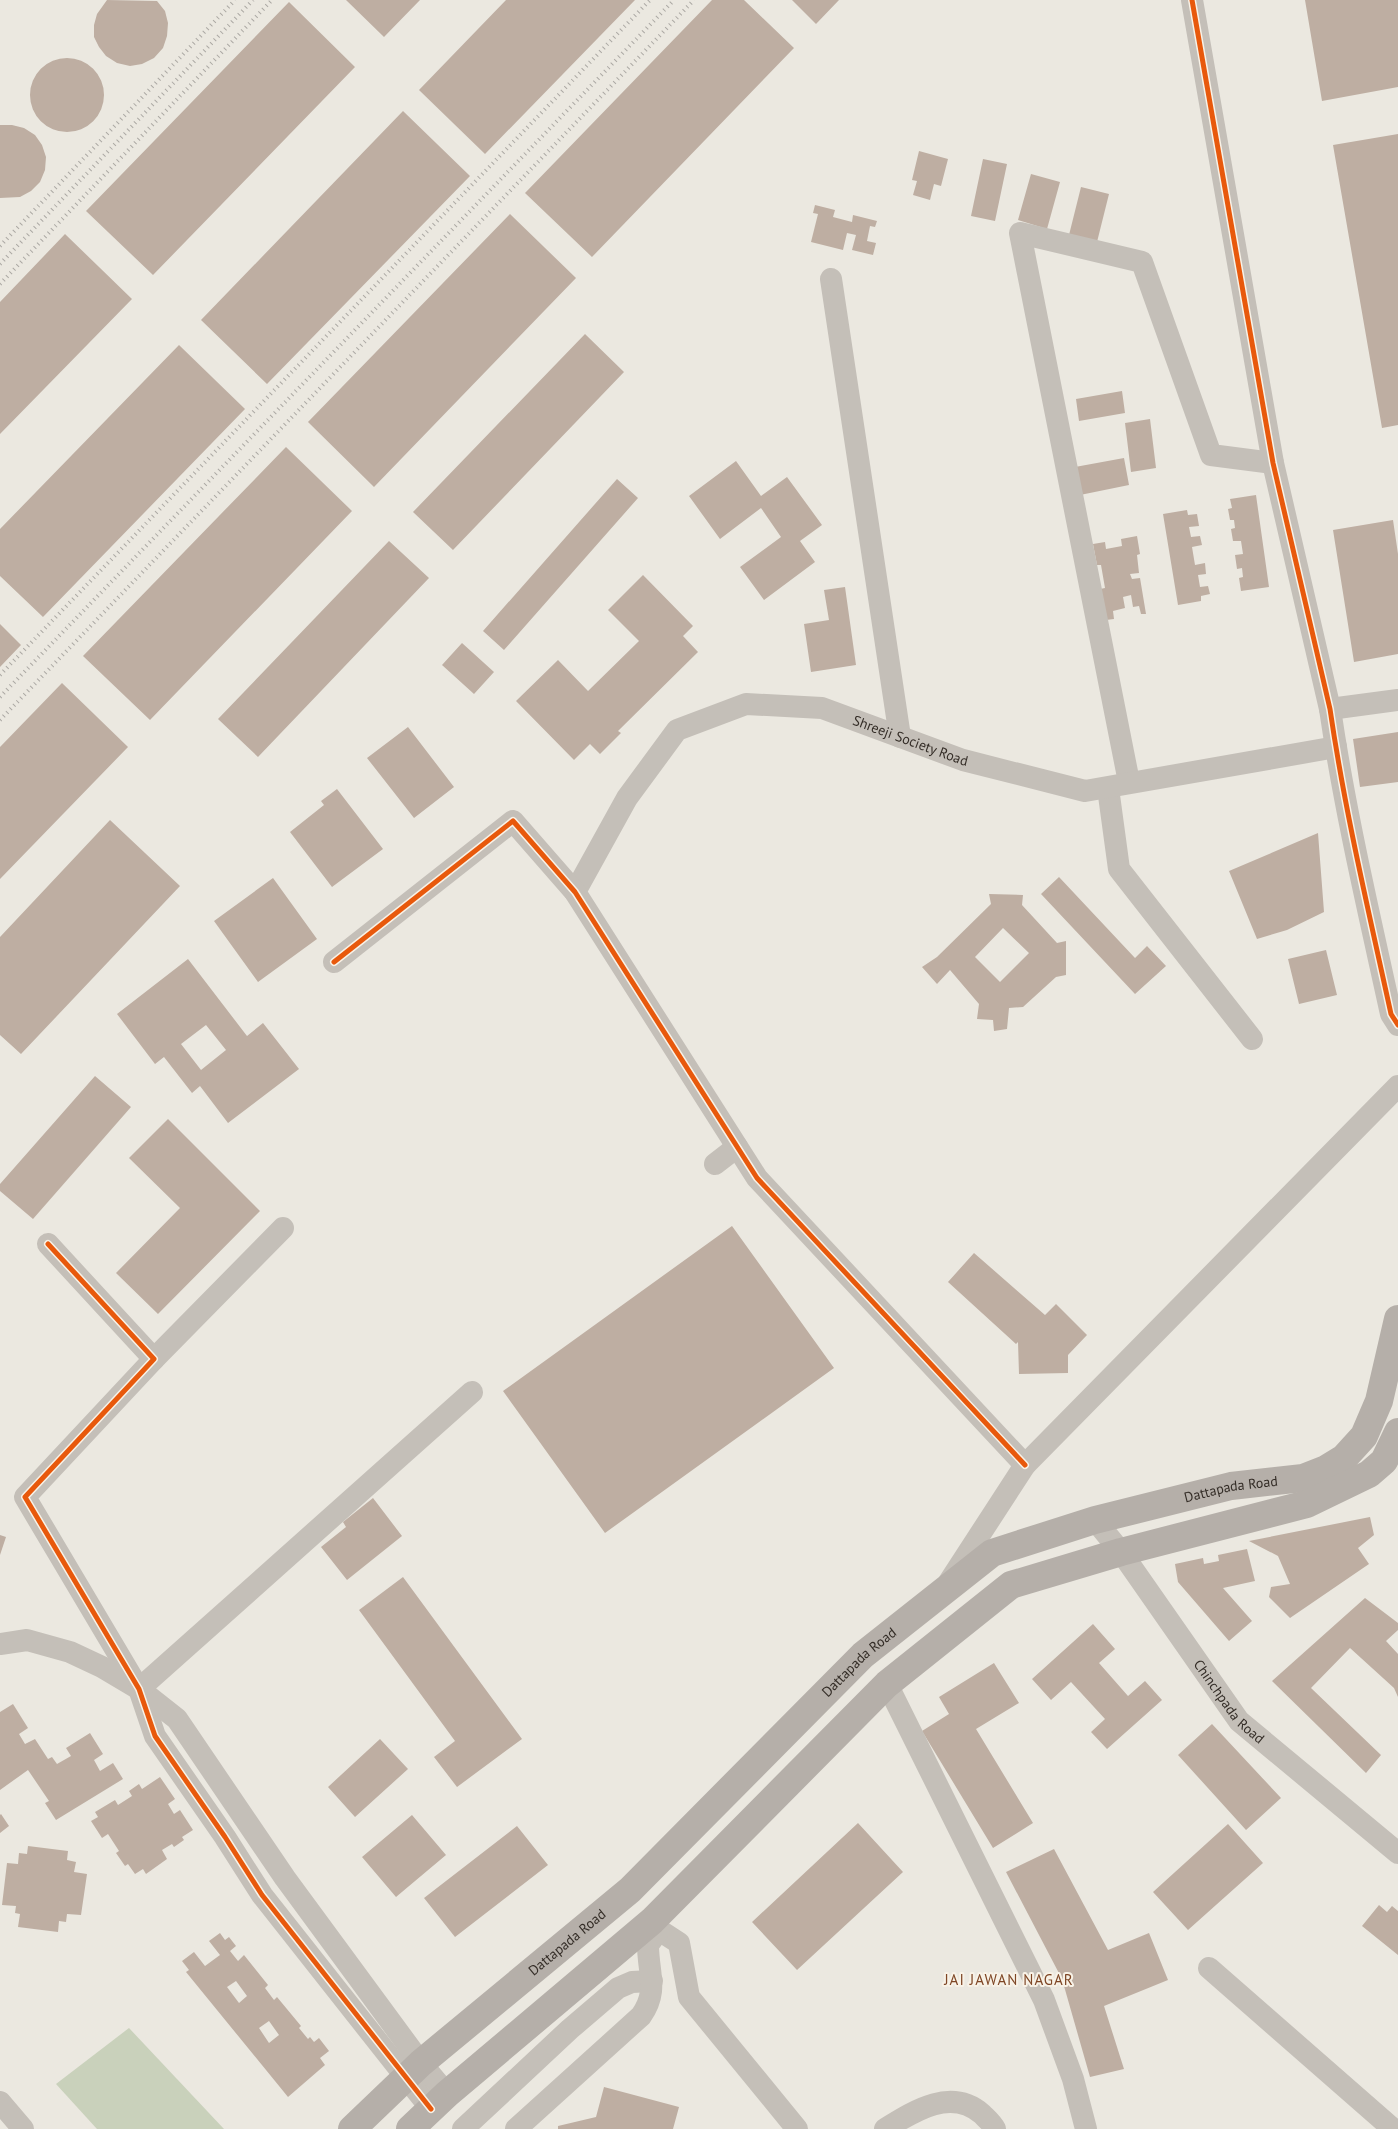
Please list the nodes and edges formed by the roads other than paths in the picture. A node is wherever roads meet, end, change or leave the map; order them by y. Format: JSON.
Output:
{"nodes":[{"id":1,"x":1192,"y":0,"type":"edge"},
{"id":2,"x":831,"y":279,"type":"dead end"},
{"id":3,"x":1273,"y":463,"type":"junction"},
{"id":4,"x":1398,"y":700,"type":"edge"},
{"id":5,"x":1330,"y":709,"type":"junction"},
{"id":6,"x":900,"y":737,"type":"junction"},
{"id":7,"x":1336,"y":748,"type":"junction"},
{"id":8,"x":1118,"y":785,"type":"junction"},
{"id":9,"x":575,"y":892,"type":"junction"},
{"id":10,"x":334,"y":962,"type":"dead end"},
{"id":11,"x":1398,"y":1024,"type":"edge"},
{"id":12,"x":1252,"y":1038,"type":"dead end"},
{"id":13,"x":1398,"y":1086,"type":"edge"},
{"id":14,"x":737,"y":1147,"type":"junction"},
{"id":15,"x":715,"y":1164,"type":"dead end"},
{"id":16,"x":283,"y":1228,"type":"dead end"},
{"id":17,"x":48,"y":1244,"type":"dead end"},
{"id":18,"x":1398,"y":1319,"type":"edge"},
{"id":19,"x":154,"y":1359,"type":"junction"},
{"id":20,"x":472,"y":1392,"type":"dead end"},
{"id":21,"x":1398,"y":1432,"type":"edge"},
{"id":22,"x":1025,"y":1465,"type":"junction"},
{"id":23,"x":1095,"y":1520,"type":"junction"},
{"id":24,"x":1121,"y":1552,"type":"junction"},
{"id":25,"x":942,"y":1593,"type":"junction"},
{"id":26,"x":0,"y":1644,"type":"edge"},
{"id":27,"x":887,"y":1684,"type":"junction"},
{"id":28,"x":139,"y":1689,"type":"junction"},
{"id":29,"x":192,"y":1739,"type":"junction"},
{"id":30,"x":169,"y":1756,"type":"junction"},
{"id":31,"x":1398,"y":1852,"type":"edge"},
{"id":32,"x":285,"y":1878,"type":"junction"},
{"id":33,"x":262,"y":1895,"type":"junction"},
{"id":34,"x":656,"y":1926,"type":"junction"},
{"id":35,"x":1209,"y":1968,"type":"dead end"},
{"id":36,"x":652,"y":1981,"type":"junction"},
{"id":37,"x":414,"y":2070,"type":"junction"},
{"id":38,"x":439,"y":2101,"type":"junction"},
{"id":39,"x":0,"y":2102,"type":"edge"},
{"id":40,"x":535,"y":2121,"type":"edge"},
{"id":41,"x":22,"y":2128,"type":"edge"},
{"id":42,"x":352,"y":2129,"type":"edge"},
{"id":43,"x":410,"y":2129,"type":"edge"},
{"id":44,"x":463,"y":2129,"type":"edge"},
{"id":45,"x":516,"y":2129,"type":"edge"},
{"id":46,"x":797,"y":2129,"type":"edge"},
{"id":47,"x":885,"y":2129,"type":"edge"},
{"id":48,"x":995,"y":2129,"type":"edge"},
{"id":49,"x":1086,"y":2129,"type":"edge"},
{"id":50,"x":1393,"y":2129,"type":"edge"}],
"edges":[{"from":1,"to":3,"type":"street"},
{"from":2,"to":6,"type":"street"},
{"from":3,"to":5,"type":"street"},
{"from":3,"to":8,"type":"street"},
{"from":4,"to":5,"type":"street"},
{"from":5,"to":7,"type":"street"},
{"from":6,"to":8,"type":"street","name":"Shreeji Society Road"},
{"from":6,"to":9,"type":"street","name":"Shreeji Society Road"},
{"from":7,"to":8,"type":"street","name":"Shreeji Society Road"},
{"from":7,"to":11,"type":"street"},
{"from":8,"to":12,"type":"street"},
{"from":9,"to":10,"type":"street"},
{"from":9,"to":14,"type":"street"},
{"from":13,"to":22,"type":"street"},
{"from":14,"to":15,"type":"street"},
{"from":14,"to":22,"type":"street"},
{"from":16,"to":19,"type":"street"},
{"from":17,"to":19,"type":"street"},
{"from":18,"to":23,"type":"main road","name":"Dattapada Road"},
{"from":19,"to":28,"type":"street"},
{"from":20,"to":28,"type":"street"},
{"from":21,"to":24,"type":"main road"},
{"from":22,"to":25,"type":"street"},
{"from":23,"to":24,"type":"street","name":"Chinchpada Road"},
{"from":23,"to":25,"type":"main road","name":"Dattapada Road"},
{"from":24,"to":27,"type":"main road"},
{"from":24,"to":31,"type":"street","name":"Chinchpada Road"},
{"from":25,"to":37,"type":"main road","name":"Dattapada Road"},
{"from":26,"to":28,"type":"street"},
{"from":27,"to":34,"type":"main road"},
{"from":27,"to":49,"type":"street"},
{"from":28,"to":29,"type":"street"},
{"from":28,"to":30,"type":"street"},
{"from":29,"to":30,"type":"street"},
{"from":29,"to":32,"type":"street"},
{"from":30,"to":33,"type":"street"},
{"from":32,"to":33,"type":"street"},
{"from":32,"to":37,"type":"street"},
{"from":33,"to":37,"type":"street"},
{"from":34,"to":36,"type":"street"},
{"from":34,"to":38,"type":"main road"},
{"from":34,"to":46,"type":"street"},
{"from":35,"to":50,"type":"street"},
{"from":36,"to":40,"type":"street"},
{"from":36,"to":44,"type":"street"},
{"from":37,"to":38,"type":"street"},
{"from":37,"to":42,"type":"main road","name":"Dattapada Road"},
{"from":38,"to":43,"type":"main road"},
{"from":39,"to":41,"type":"street"},
{"from":40,"to":45,"type":"street"},
{"from":47,"to":48,"type":"street"}]}
